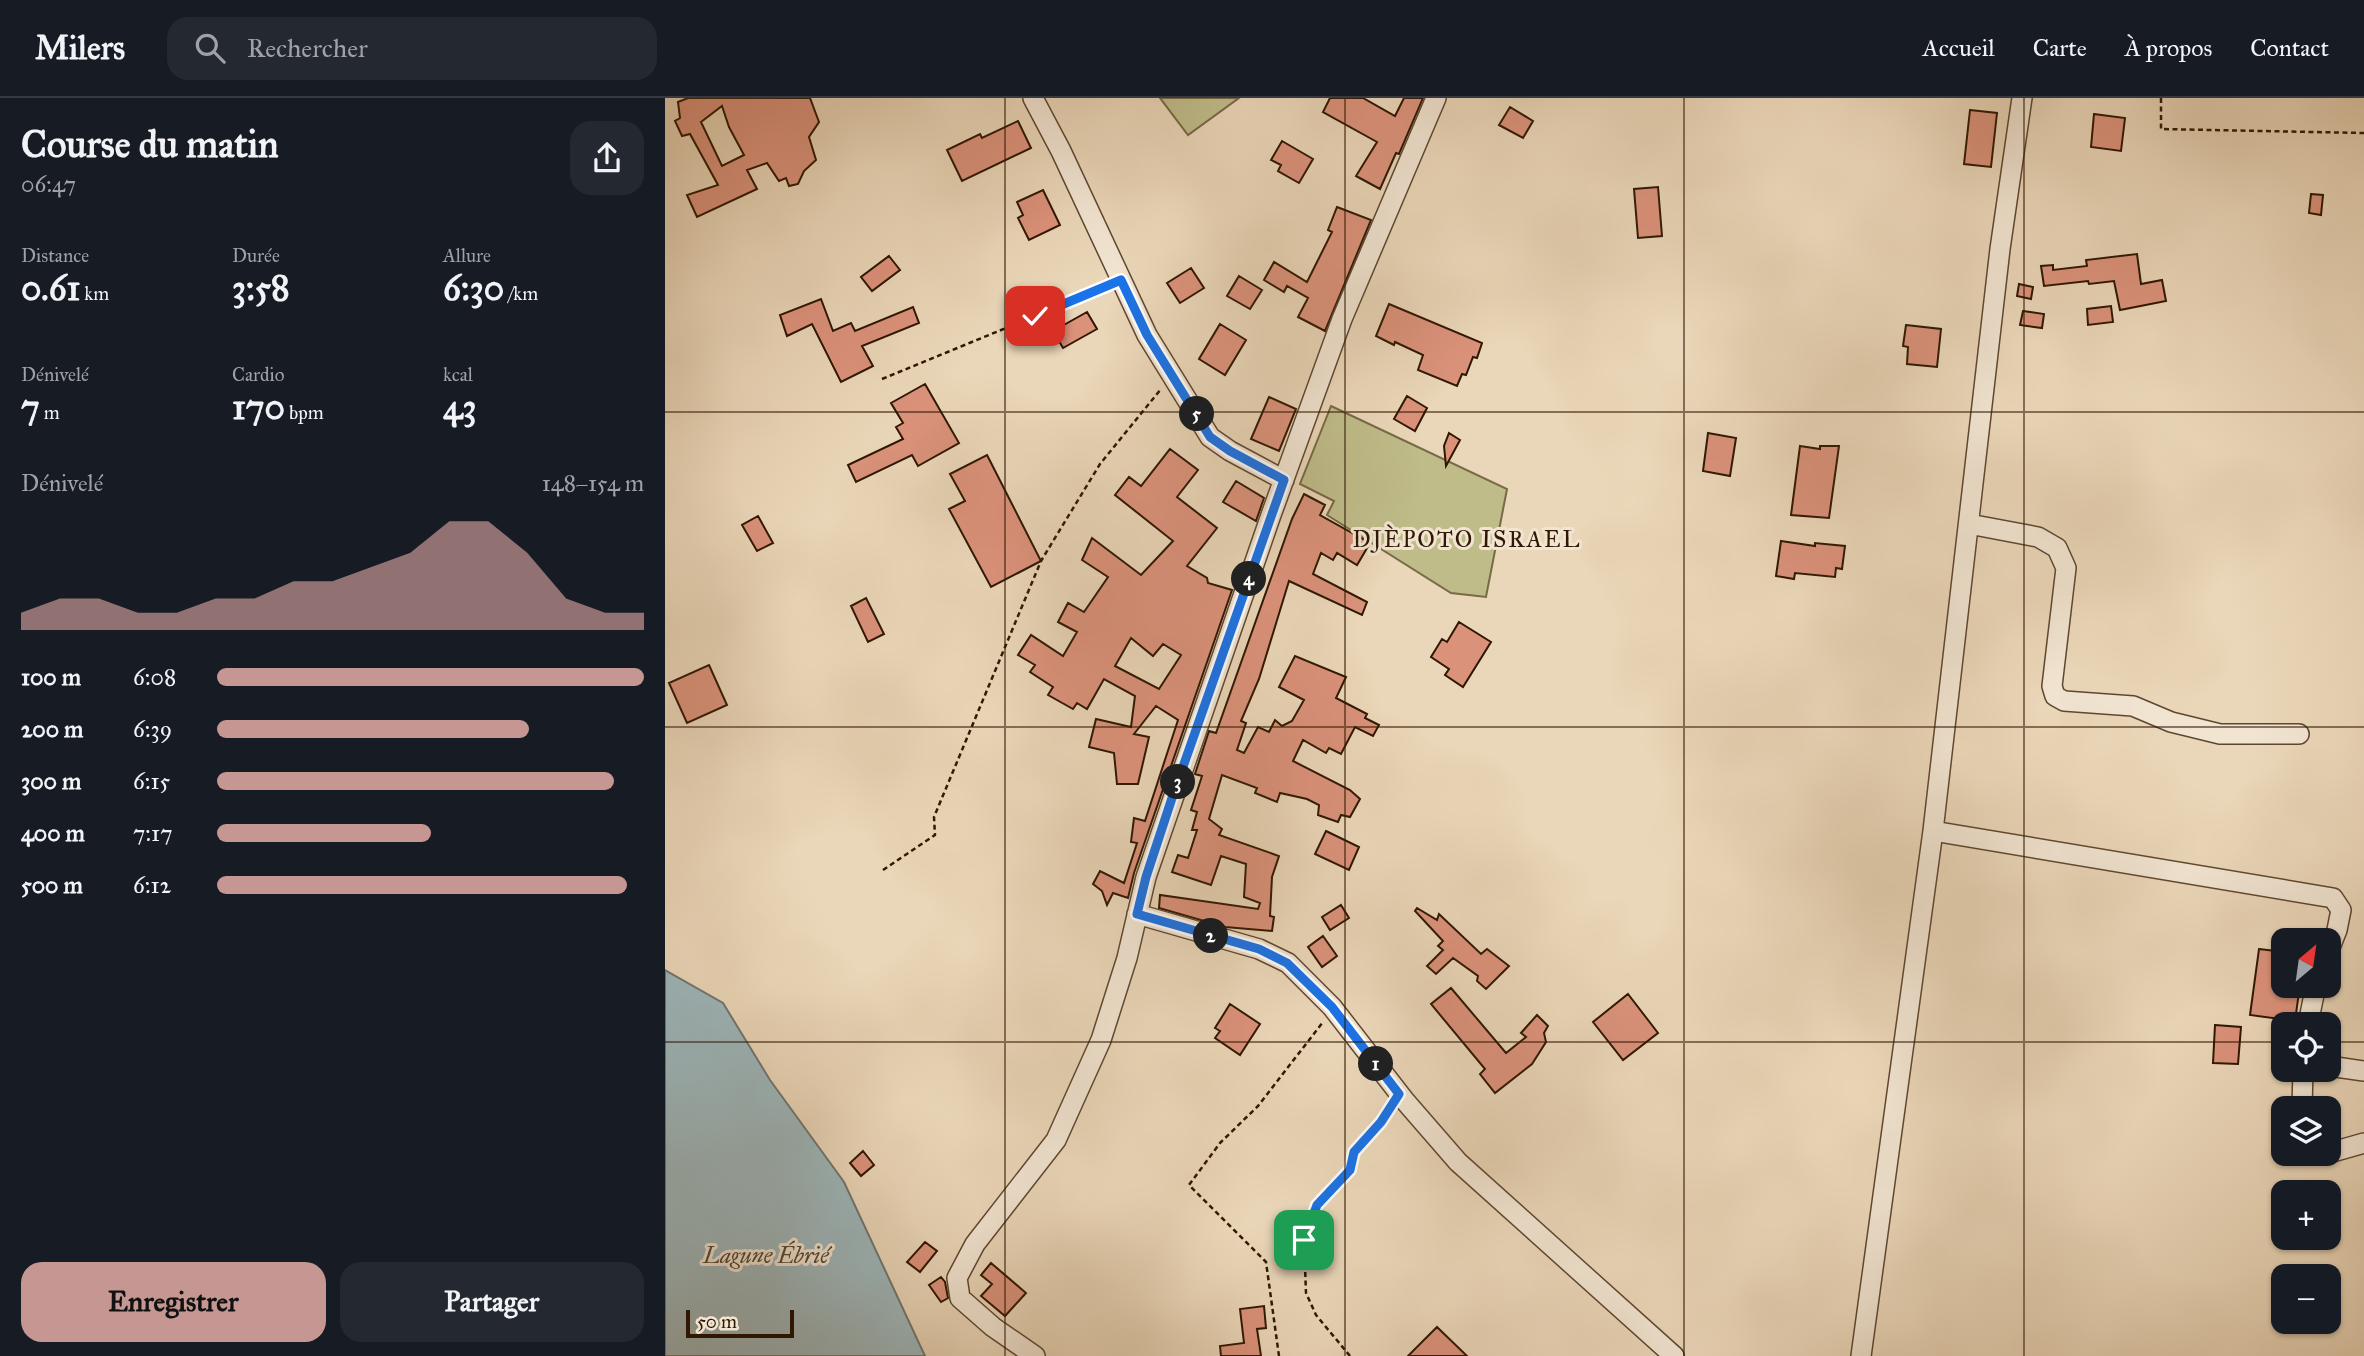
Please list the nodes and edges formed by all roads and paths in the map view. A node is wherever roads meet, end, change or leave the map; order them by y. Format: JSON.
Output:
{"nodes":[{"id":1,"x":1033,"y":98,"type":"edge"},
{"id":2,"x":1436,"y":98,"type":"edge"},
{"id":3,"x":2022,"y":98,"type":"edge"},
{"id":4,"x":2161,"y":98,"type":"edge"},
{"id":5,"x":2364,"y":133,"type":"edge"},
{"id":6,"x":1121,"y":280,"type":"junction"},
{"id":7,"x":1172,"y":375,"type":"junction"},
{"id":8,"x":882,"y":379,"type":"dead end"},
{"id":9,"x":1284,"y":480,"type":"junction"},
{"id":10,"x":1969,"y":524,"type":"junction"},
{"id":11,"x":2299,"y":734,"type":"dead end"},
{"id":12,"x":1933,"y":831,"type":"junction"},
{"id":13,"x":883,"y":870,"type":"dead end"},
{"id":14,"x":1137,"y":914,"type":"junction"},
{"id":15,"x":2337,"y":928,"type":"edge"},
{"id":16,"x":1332,"y":1007,"type":"junction"},
{"id":17,"x":2341,"y":1068,"type":"edge"},
{"id":18,"x":2364,"y":1071,"type":"edge"},
{"id":19,"x":1399,"y":1094,"type":"junction"},
{"id":20,"x":2364,"y":1143,"type":"edge"},
{"id":21,"x":2341,"y":1150,"type":"edge"},
{"id":22,"x":1670,"y":1355,"type":"edge"},
{"id":23,"x":1035,"y":1356,"type":"edge"},
{"id":24,"x":1279,"y":1356,"type":"edge"},
{"id":25,"x":1350,"y":1356,"type":"edge"},
{"id":26,"x":1861,"y":1356,"type":"edge"}],
"edges":[{"from":1,"to":6,"type":"street"},
{"from":2,"to":9,"type":"street"},
{"from":3,"to":10,"type":"street"},
{"from":4,"to":5,"type":"path"},
{"from":6,"to":7,"type":"street"},
{"from":6,"to":8,"type":"path"},
{"from":7,"to":9,"type":"street"},
{"from":7,"to":13,"type":"path"},
{"from":9,"to":14,"type":"street"},
{"from":10,"to":11,"type":"street"},
{"from":10,"to":12,"type":"street"},
{"from":12,"to":15,"type":"street"},
{"from":12,"to":26,"type":"street"},
{"from":14,"to":16,"type":"street"},
{"from":14,"to":23,"type":"street"},
{"from":16,"to":19,"type":"street"},
{"from":16,"to":24,"type":"path"},
{"from":17,"to":18,"type":"street"},
{"from":19,"to":22,"type":"street"},
{"from":19,"to":25,"type":"path"},
{"from":20,"to":21,"type":"street"}]}
